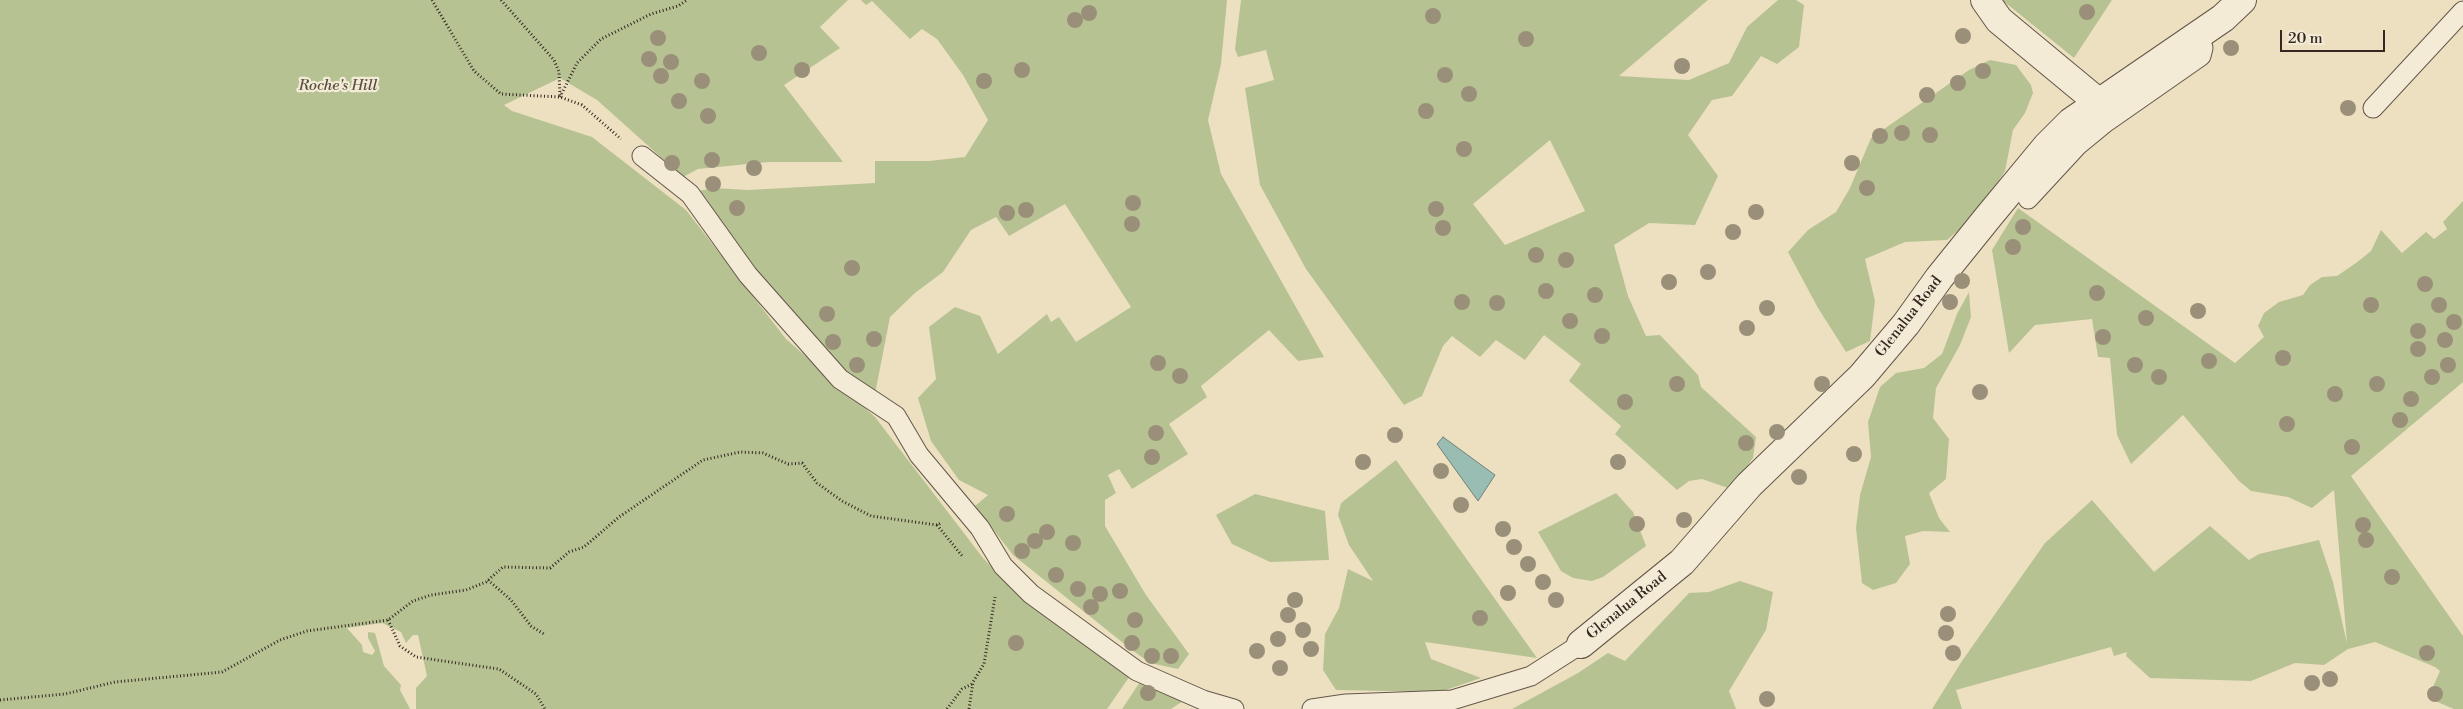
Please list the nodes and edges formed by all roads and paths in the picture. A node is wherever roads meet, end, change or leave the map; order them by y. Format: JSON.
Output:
{"nodes":[{"id":1,"x":432,"y":0,"type":"edge"},
{"id":2,"x":501,"y":0,"type":"edge"},
{"id":3,"x":687,"y":0,"type":"edge"},
{"id":4,"x":1986,"y":0,"type":"edge"},
{"id":5,"x":2242,"y":0,"type":"edge"},
{"id":6,"x":2463,"y":10,"type":"edge"},
{"id":7,"x":2199,"y":34,"type":"junction"},
{"id":8,"x":560,"y":97,"type":"junction"},
{"id":9,"x":2098,"y":102,"type":"junction"},
{"id":10,"x":2373,"y":108,"type":"dead end"},
{"id":11,"x":642,"y":156,"type":"joint"},
{"id":12,"x":2028,"y":200,"type":"dead end"},
{"id":13,"x":969,"y":516,"type":"junction"},
{"id":14,"x":936,"y":525,"type":"junction"},
{"id":15,"x":966,"y":562,"type":"dead end"},
{"id":16,"x":488,"y":580,"type":"junction"},
{"id":17,"x":990,"y":591,"type":"dead end"},
{"id":18,"x":388,"y":620,"type":"junction"},
{"id":19,"x":544,"y":634,"type":"dead end"},
{"id":20,"x":1582,"y":644,"type":"joint"},
{"id":21,"x":972,"y":684,"type":"junction"},
{"id":22,"x":0,"y":700,"type":"edge"},
{"id":23,"x":545,"y":709,"type":"edge"},
{"id":24,"x":947,"y":709,"type":"edge"},
{"id":25,"x":969,"y":709,"type":"edge"},
{"id":26,"x":1234,"y":709,"type":"edge"},
{"id":27,"x":1312,"y":709,"type":"edge"}],
"edges":[{"from":1,"to":8,"type":"path"},
{"from":2,"to":8,"type":"path"},
{"from":3,"to":8,"type":"path"},
{"from":4,"to":9,"type":"street"},
{"from":5,"to":7,"type":"street","name":"Glenalua Road"},
{"from":6,"to":10,"type":"lane"},
{"from":7,"to":9,"type":"street","name":"Glenalua Road"},
{"from":7,"to":12,"type":"lane"},
{"from":8,"to":11,"type":"path"},
{"from":9,"to":20,"type":"street","name":"Glenalua Road"},
{"from":11,"to":13,"type":"lane"},
{"from":13,"to":14,"type":"path"},
{"from":13,"to":26,"type":"lane"},
{"from":14,"to":15,"type":"path"},
{"from":14,"to":16,"type":"path"},
{"from":16,"to":18,"type":"path"},
{"from":16,"to":19,"type":"path"},
{"from":17,"to":21,"type":"path"},
{"from":18,"to":22,"type":"path"},
{"from":18,"to":23,"type":"path"},
{"from":20,"to":27,"type":"lane"},
{"from":21,"to":24,"type":"path"},
{"from":21,"to":25,"type":"path"}]}
